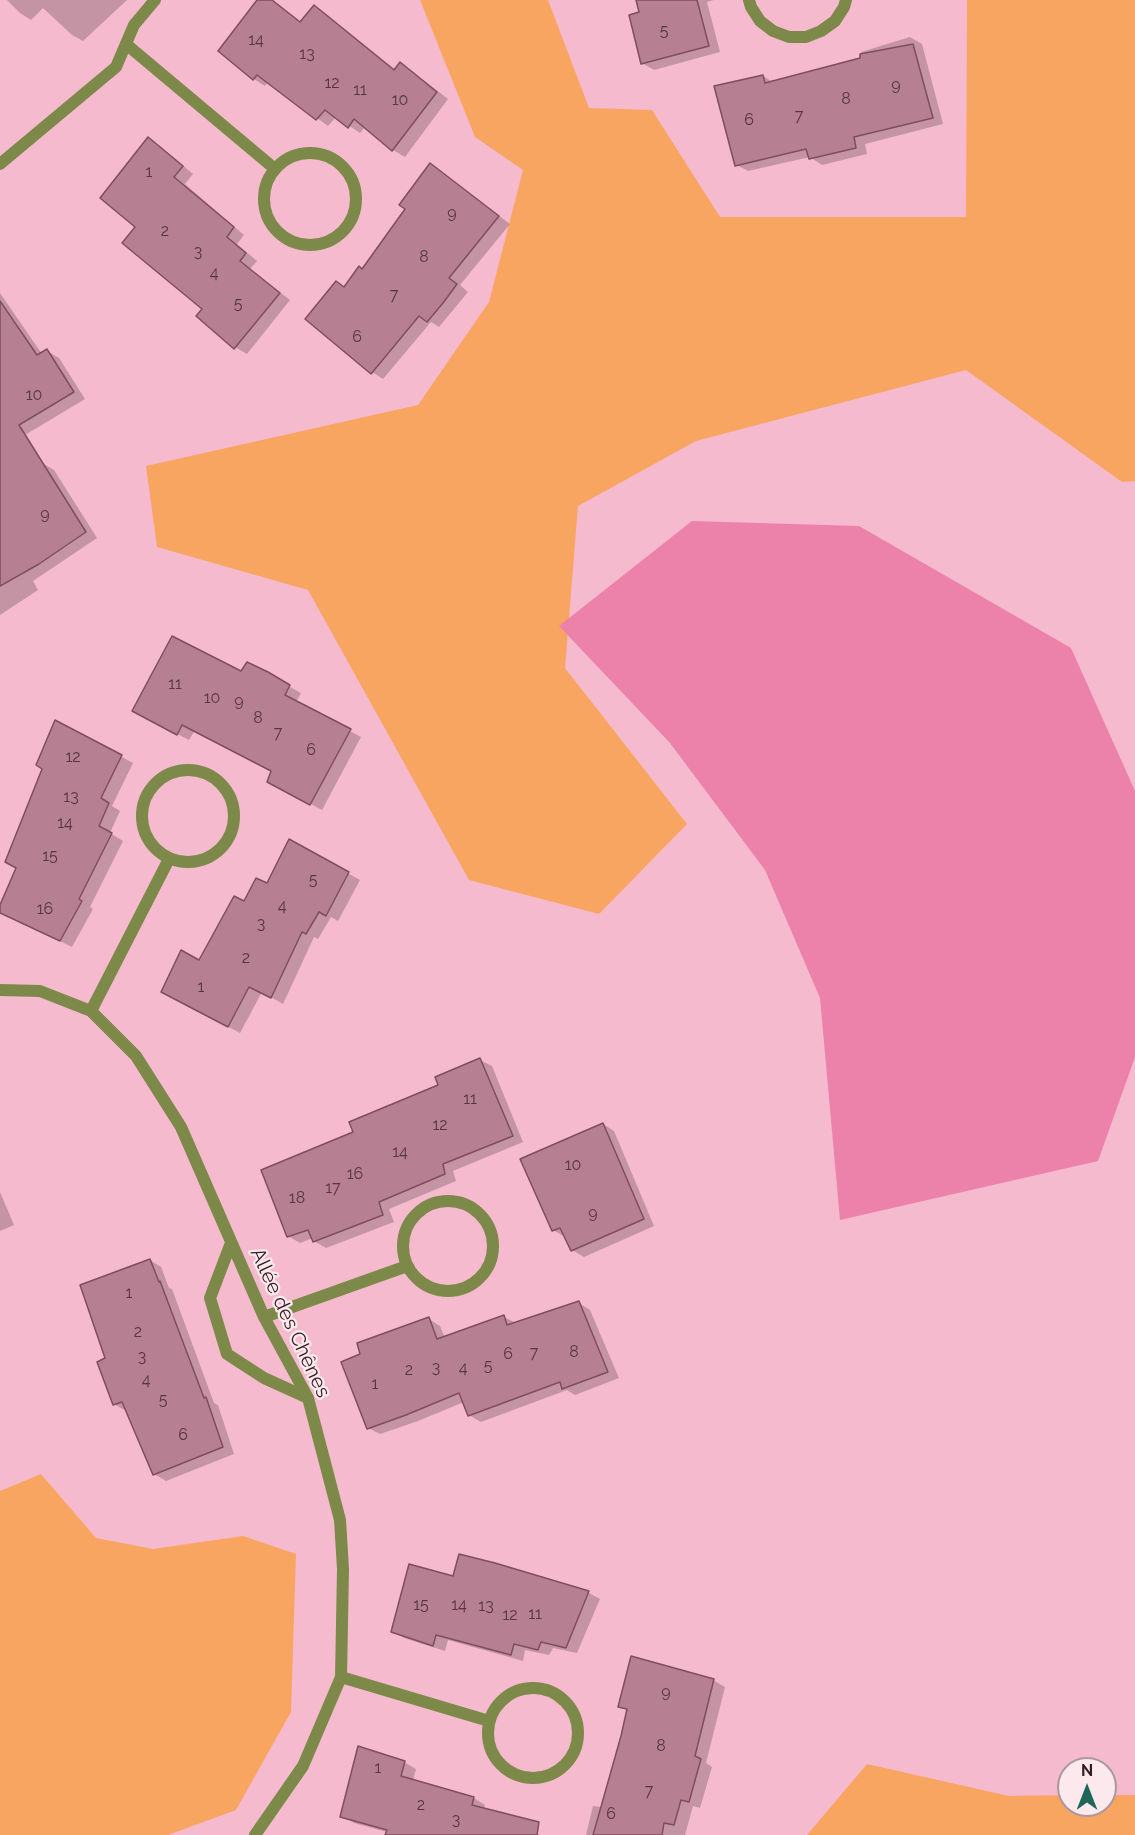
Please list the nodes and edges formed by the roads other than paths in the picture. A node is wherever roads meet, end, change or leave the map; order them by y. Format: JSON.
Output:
{"nodes":[{"id":1,"x":155,"y":0,"type":"edge"},
{"id":2,"x":749,"y":0,"type":"edge"},
{"id":3,"x":846,"y":0,"type":"edge"},
{"id":4,"x":126,"y":44,"type":"junction"},
{"id":5,"x":0,"y":164,"type":"edge"},
{"id":6,"x":275,"y":169,"type":"junction"},
{"id":7,"x":169,"y":859,"type":"junction"},
{"id":8,"x":0,"y":990,"type":"edge"},
{"id":9,"x":91,"y":1011,"type":"junction"},
{"id":10,"x":231,"y":1243,"type":"junction"},
{"id":11,"x":407,"y":1266,"type":"junction"},
{"id":12,"x":264,"y":1317,"type":"junction"},
{"id":13,"x":308,"y":1398,"type":"junction"},
{"id":14,"x":341,"y":1677,"type":"junction"},
{"id":15,"x":489,"y":1721,"type":"junction"},
{"id":16,"x":255,"y":1835,"type":"edge"}],
"edges":[{"from":1,"to":4,"type":"street"},
{"from":2,"to":3,"type":"street"},
{"from":4,"to":5,"type":"street"},
{"from":4,"to":6,"type":"street"},
{"from":6,"to":6,"type":"street"},
{"from":7,"to":7,"type":"street"},
{"from":7,"to":9,"type":"street"},
{"from":8,"to":9,"type":"street","name":"Allée des Chênes"},
{"from":9,"to":10,"type":"street","name":"Allée des Chênes"},
{"from":10,"to":12,"type":"street","name":"Allée des Chênes"},
{"from":10,"to":13,"type":"street"},
{"from":11,"to":11,"type":"street"},
{"from":11,"to":12,"type":"street"},
{"from":12,"to":13,"type":"street","name":"Allée des Chênes"},
{"from":13,"to":14,"type":"street","name":"Allée des Chênes"},
{"from":14,"to":15,"type":"street"},
{"from":14,"to":16,"type":"street","name":"Allée des Chênes"},
{"from":15,"to":15,"type":"street"}]}
